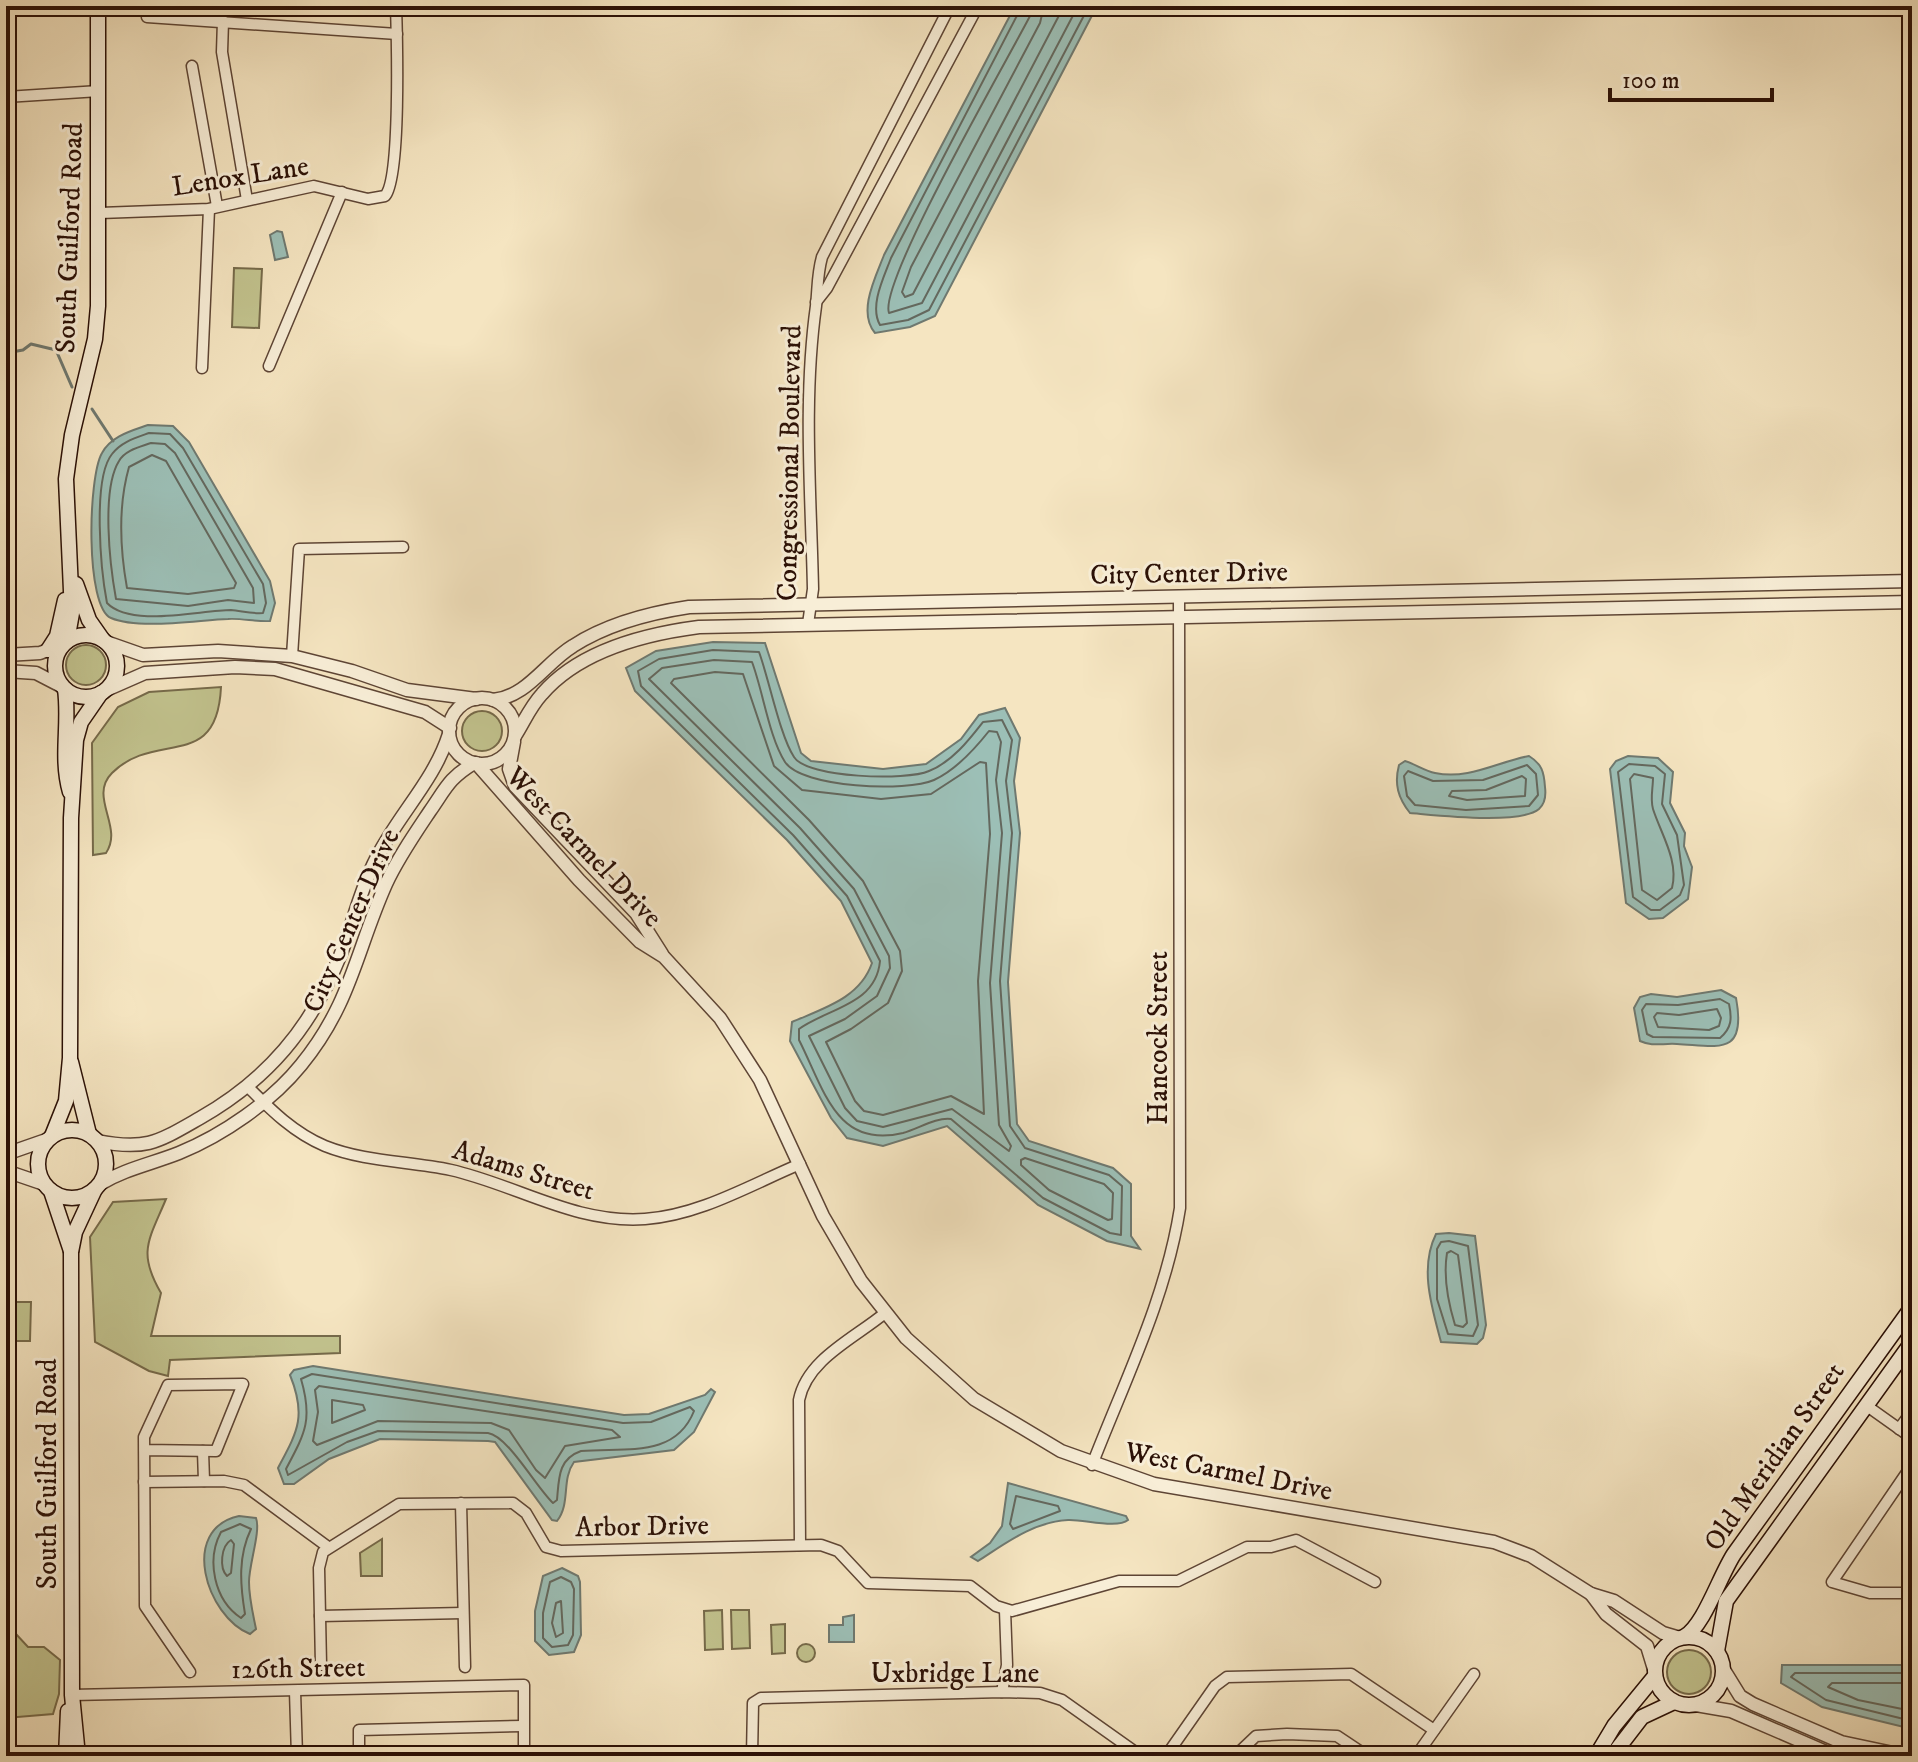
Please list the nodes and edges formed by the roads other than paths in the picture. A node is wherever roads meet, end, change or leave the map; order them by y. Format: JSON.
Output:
{"nodes":[{"id":1,"x":98,"y":6,"type":"edge"},
{"id":2,"x":396,"y":6,"type":"edge"},
{"id":3,"x":950,"y":6,"type":"edge"},
{"id":4,"x":978,"y":6,"type":"edge"},
{"id":5,"x":147,"y":17,"type":"dead end"},
{"id":6,"x":223,"y":21,"type":"junction"},
{"id":7,"x":397,"y":34,"type":"junction"},
{"id":8,"x":192,"y":66,"type":"dead end"},
{"id":9,"x":99,"y":91,"type":"junction"},
{"id":10,"x":6,"y":97,"type":"edge"},
{"id":11,"x":342,"y":192,"type":"junction"},
{"id":12,"x":247,"y":200,"type":"junction"},
{"id":13,"x":213,"y":208,"type":"junction"},
{"id":14,"x":100,"y":213,"type":"junction"},
{"id":15,"x":816,"y":302,"type":"junction"},
{"id":16,"x":269,"y":366,"type":"dead end"},
{"id":17,"x":202,"y":368,"type":"dead end"},
{"id":18,"x":403,"y":547,"type":"dead end"},
{"id":19,"x":69,"y":565,"type":"junction"},
{"id":20,"x":1912,"y":581,"type":"edge"},
{"id":21,"x":69,"y":584,"type":"junction"},
{"id":22,"x":1179,"y":596,"type":"junction"},
{"id":23,"x":1912,"y":602,"type":"edge"},
{"id":24,"x":810,"y":604,"type":"junction"},
{"id":25,"x":1179,"y":617,"type":"junction"},
{"id":26,"x":808,"y":624,"type":"junction"},
{"id":27,"x":105,"y":641,"type":"junction"},
{"id":28,"x":65,"y":642,"type":"junction"},
{"id":29,"x":48,"y":650,"type":"junction"},
{"id":30,"x":6,"y":655,"type":"edge"},
{"id":31,"x":292,"y":656,"type":"junction"},
{"id":32,"x":6,"y":671,"type":"edge"},
{"id":33,"x":64,"y":688,"type":"junction"},
{"id":34,"x":102,"y":692,"type":"junction"},
{"id":35,"x":476,"y":699,"type":"junction"},
{"id":36,"x":493,"y":700,"type":"junction"},
{"id":37,"x":450,"y":731,"type":"junction"},
{"id":38,"x":514,"y":739,"type":"junction"},
{"id":39,"x":475,"y":763,"type":"junction"},
{"id":40,"x":72,"y":800,"type":"junction"},
{"id":41,"x":664,"y":957,"type":"junction"},
{"id":42,"x":70,"y":1058,"type":"junction"},
{"id":43,"x":248,"y":1087,"type":"junction"},
{"id":44,"x":263,"y":1102,"type":"junction"},
{"id":45,"x":50,"y":1138,"type":"junction"},
{"id":46,"x":93,"y":1138,"type":"junction"},
{"id":47,"x":6,"y":1154,"type":"edge"},
{"id":48,"x":800,"y":1164,"type":"junction"},
{"id":49,"x":6,"y":1171,"type":"edge"},
{"id":50,"x":97,"y":1187,"type":"junction"},
{"id":51,"x":48,"y":1188,"type":"junction"},
{"id":52,"x":71,"y":1252,"type":"junction"},
{"id":53,"x":1912,"y":1307,"type":"edge"},
{"id":54,"x":885,"y":1313,"type":"junction"},
{"id":55,"x":1912,"y":1342,"type":"edge"},
{"id":56,"x":1867,"y":1406,"type":"junction"},
{"id":57,"x":1912,"y":1411,"type":"edge"},
{"id":58,"x":1899,"y":1429,"type":"junction"},
{"id":59,"x":1912,"y":1438,"type":"edge"},
{"id":60,"x":144,"y":1450,"type":"junction"},
{"id":61,"x":203,"y":1451,"type":"junction"},
{"id":62,"x":1092,"y":1465,"type":"junction"},
{"id":63,"x":1912,"y":1465,"type":"edge"},
{"id":64,"x":204,"y":1481,"type":"junction"},
{"id":65,"x":144,"y":1482,"type":"junction"},
{"id":66,"x":461,"y":1503,"type":"junction"},
{"id":67,"x":800,"y":1545,"type":"junction"},
{"id":68,"x":328,"y":1547,"type":"junction"},
{"id":69,"x":1375,"y":1582,"type":"dead end"},
{"id":70,"x":1912,"y":1593,"type":"edge"},
{"id":71,"x":1591,"y":1594,"type":"junction"},
{"id":72,"x":1005,"y":1610,"type":"junction"},
{"id":73,"x":463,"y":1613,"type":"junction"},
{"id":74,"x":320,"y":1616,"type":"junction"},
{"id":75,"x":1682,"y":1637,"type":"junction"},
{"id":76,"x":1717,"y":1651,"type":"junction"},
{"id":77,"x":321,"y":1665,"type":"dead end"},
{"id":78,"x":465,"y":1667,"type":"dead end"},
{"id":79,"x":1724,"y":1670,"type":"junction"},
{"id":80,"x":190,"y":1672,"type":"dead end"},
{"id":81,"x":1655,"y":1672,"type":"junction"},
{"id":82,"x":1474,"y":1674,"type":"dead end"},
{"id":83,"x":295,"y":1691,"type":"junction"},
{"id":84,"x":1002,"y":1692,"type":"junction"},
{"id":85,"x":72,"y":1695,"type":"junction"},
{"id":86,"x":1674,"y":1702,"type":"junction"},
{"id":87,"x":1696,"y":1705,"type":"junction"},
{"id":88,"x":523,"y":1726,"type":"junction"},
{"id":89,"x":1434,"y":1730,"type":"junction"},
{"id":90,"x":66,"y":1756,"type":"edge"},
{"id":91,"x":78,"y":1756,"type":"edge"},
{"id":92,"x":297,"y":1756,"type":"edge"},
{"id":93,"x":359,"y":1756,"type":"edge"},
{"id":94,"x":524,"y":1756,"type":"edge"},
{"id":95,"x":752,"y":1756,"type":"edge"},
{"id":96,"x":1141,"y":1756,"type":"edge"},
{"id":97,"x":1166,"y":1756,"type":"edge"},
{"id":98,"x":1235,"y":1756,"type":"edge"},
{"id":99,"x":1367,"y":1756,"type":"edge"},
{"id":100,"x":1416,"y":1756,"type":"edge"},
{"id":101,"x":1596,"y":1756,"type":"edge"},
{"id":102,"x":1612,"y":1756,"type":"edge"},
{"id":103,"x":1835,"y":1756,"type":"edge"},
{"id":104,"x":1907,"y":1756,"type":"edge"}],
"edges":[{"from":1,"to":9,"type":"main road","name":"South Guilford Road"},
{"from":2,"to":7,"type":"street","name":"Lenox Lane"},
{"from":3,"to":15,"type":"street","name":"Congressional Boulevard"},
{"from":4,"to":15,"type":"street","name":"Congressional Boulevard"},
{"from":5,"to":6,"type":"street"},
{"from":6,"to":7,"type":"street"},
{"from":6,"to":12,"type":"street"},
{"from":7,"to":11,"type":"street","name":"Lenox Lane"},
{"from":8,"to":13,"type":"street"},
{"from":9,"to":10,"type":"street"},
{"from":9,"to":14,"type":"main road","name":"South Guilford Road"},
{"from":11,"to":12,"type":"street","name":"Lenox Lane"},
{"from":11,"to":16,"type":"street"},
{"from":12,"to":13,"type":"street","name":"Lenox Lane"},
{"from":13,"to":14,"type":"street","name":"Lenox Lane"},
{"from":13,"to":17,"type":"street"},
{"from":14,"to":19,"type":"main road","name":"South Guilford Road"},
{"from":15,"to":24,"type":"street","name":"Congressional Boulevard"},
{"from":18,"to":31,"type":"street"},
{"from":19,"to":21,"type":"main road","name":"South Guilford Road"},
{"from":19,"to":27,"type":"main road","name":"South Guilford Road"},
{"from":20,"to":22,"type":"street","name":"City Center Drive"},
{"from":21,"to":28,"type":"main road","name":"South Guilford Road"},
{"from":21,"to":29,"type":"main road"},
{"from":22,"to":24,"type":"street","name":"City Center Drive"},
{"from":22,"to":25,"type":"street","name":"Hancock Street"},
{"from":23,"to":25,"type":"street","name":"City Center Drive"},
{"from":24,"to":26,"type":"street","name":"Congressional Boulevard"},
{"from":24,"to":36,"type":"street","name":"City Center Drive"},
{"from":25,"to":26,"type":"street","name":"City Center Drive"},
{"from":25,"to":62,"type":"street","name":"Hancock Street"},
{"from":26,"to":38,"type":"street","name":"City Center Drive"},
{"from":27,"to":28,"type":"main road"},
{"from":27,"to":31,"type":"street"},
{"from":27,"to":34,"type":"main road"},
{"from":28,"to":29,"type":"street"},
{"from":28,"to":33,"type":"main road"},
{"from":29,"to":30,"type":"street"},
{"from":31,"to":35,"type":"street"},
{"from":32,"to":33,"type":"street"},
{"from":33,"to":34,"type":"main road"},
{"from":33,"to":40,"type":"main road"},
{"from":34,"to":37,"type":"street"},
{"from":34,"to":40,"type":"main road"},
{"from":35,"to":36,"type":"street"},
{"from":35,"to":37,"type":"street"},
{"from":36,"to":38,"type":"street"},
{"from":37,"to":39,"type":"street"},
{"from":37,"to":43,"type":"street","name":"City Center Drive"},
{"from":38,"to":39,"type":"street"},
{"from":38,"to":41,"type":"street","name":"West Carmel Drive"},
{"from":39,"to":41,"type":"street","name":"West Carmel Drive"},
{"from":39,"to":44,"type":"street","name":"City Center Drive"},
{"from":40,"to":42,"type":"main road"},
{"from":41,"to":48,"type":"street","name":"West Carmel Drive"},
{"from":42,"to":45,"type":"main road"},
{"from":42,"to":46,"type":"main road"},
{"from":43,"to":44,"type":"street","name":"Adams Street"},
{"from":43,"to":46,"type":"street","name":"City Center Drive"},
{"from":44,"to":48,"type":"street","name":"Adams Street"},
{"from":44,"to":50,"type":"street","name":"City Center Drive"},
{"from":45,"to":46,"type":"main road"},
{"from":45,"to":47,"type":"street"},
{"from":45,"to":51,"type":"main road"},
{"from":46,"to":50,"type":"main road"},
{"from":48,"to":54,"type":"street","name":"West Carmel Drive"},
{"from":49,"to":51,"type":"street"},
{"from":50,"to":51,"type":"main road"},
{"from":50,"to":52,"type":"main road","name":"South Guilford Road"},
{"from":51,"to":52,"type":"main road","name":"South Guilford Road"},
{"from":52,"to":85,"type":"main road","name":"South Guilford Road"},
{"from":53,"to":75,"type":"main road","name":"Old Meridian Street"},
{"from":54,"to":62,"type":"street","name":"West Carmel Drive"},
{"from":54,"to":67,"type":"street"},
{"from":55,"to":56,"type":"main road","name":"Old Meridian Street"},
{"from":56,"to":58,"type":"street"},
{"from":56,"to":76,"type":"main road","name":"Old Meridian Street"},
{"from":57,"to":58,"type":"street"},
{"from":58,"to":59,"type":"street"},
{"from":60,"to":61,"type":"street"},
{"from":60,"to":61,"type":"street"},
{"from":60,"to":65,"type":"street"},
{"from":61,"to":64,"type":"street"},
{"from":62,"to":71,"type":"street","name":"West Carmel Drive"},
{"from":63,"to":70,"type":"street"},
{"from":64,"to":65,"type":"street"},
{"from":64,"to":68,"type":"street"},
{"from":65,"to":80,"type":"street"},
{"from":66,"to":67,"type":"street","name":"Arbor Drive"},
{"from":66,"to":68,"type":"street","name":"Arbor Drive"},
{"from":66,"to":73,"type":"street"},
{"from":67,"to":72,"type":"street","name":"Arbor Drive"},
{"from":68,"to":74,"type":"street"},
{"from":69,"to":72,"type":"street"},
{"from":71,"to":75,"type":"street","name":"West Carmel Drive"},
{"from":71,"to":81,"type":"street","name":"West Carmel Drive"},
{"from":72,"to":84,"type":"street"},
{"from":73,"to":74,"type":"street"},
{"from":73,"to":78,"type":"street"},
{"from":74,"to":77,"type":"street"},
{"from":75,"to":76,"type":"main road"},
{"from":75,"to":81,"type":"main road"},
{"from":76,"to":79,"type":"main road"},
{"from":79,"to":87,"type":"main road"},
{"from":79,"to":104,"type":"street"},
{"from":81,"to":86,"type":"main road"},
{"from":81,"to":101,"type":"main road"},
{"from":82,"to":89,"type":"street"},
{"from":83,"to":85,"type":"street","name":"126th Street"},
{"from":83,"to":88,"type":"street","name":"126th Street"},
{"from":83,"to":92,"type":"street"},
{"from":84,"to":95,"type":"street","name":"Uxbridge Lane"},
{"from":84,"to":96,"type":"street","name":"Uxbridge Lane"},
{"from":85,"to":90,"type":"main road","name":"South Guilford Road"},
{"from":85,"to":91,"type":"main road","name":"South Guilford Road"},
{"from":86,"to":87,"type":"main road"},
{"from":86,"to":102,"type":"main road"},
{"from":87,"to":103,"type":"street"},
{"from":88,"to":93,"type":"street"},
{"from":88,"to":94,"type":"street"},
{"from":89,"to":97,"type":"street"},
{"from":89,"to":100,"type":"street"},
{"from":98,"to":99,"type":"street"}]}
